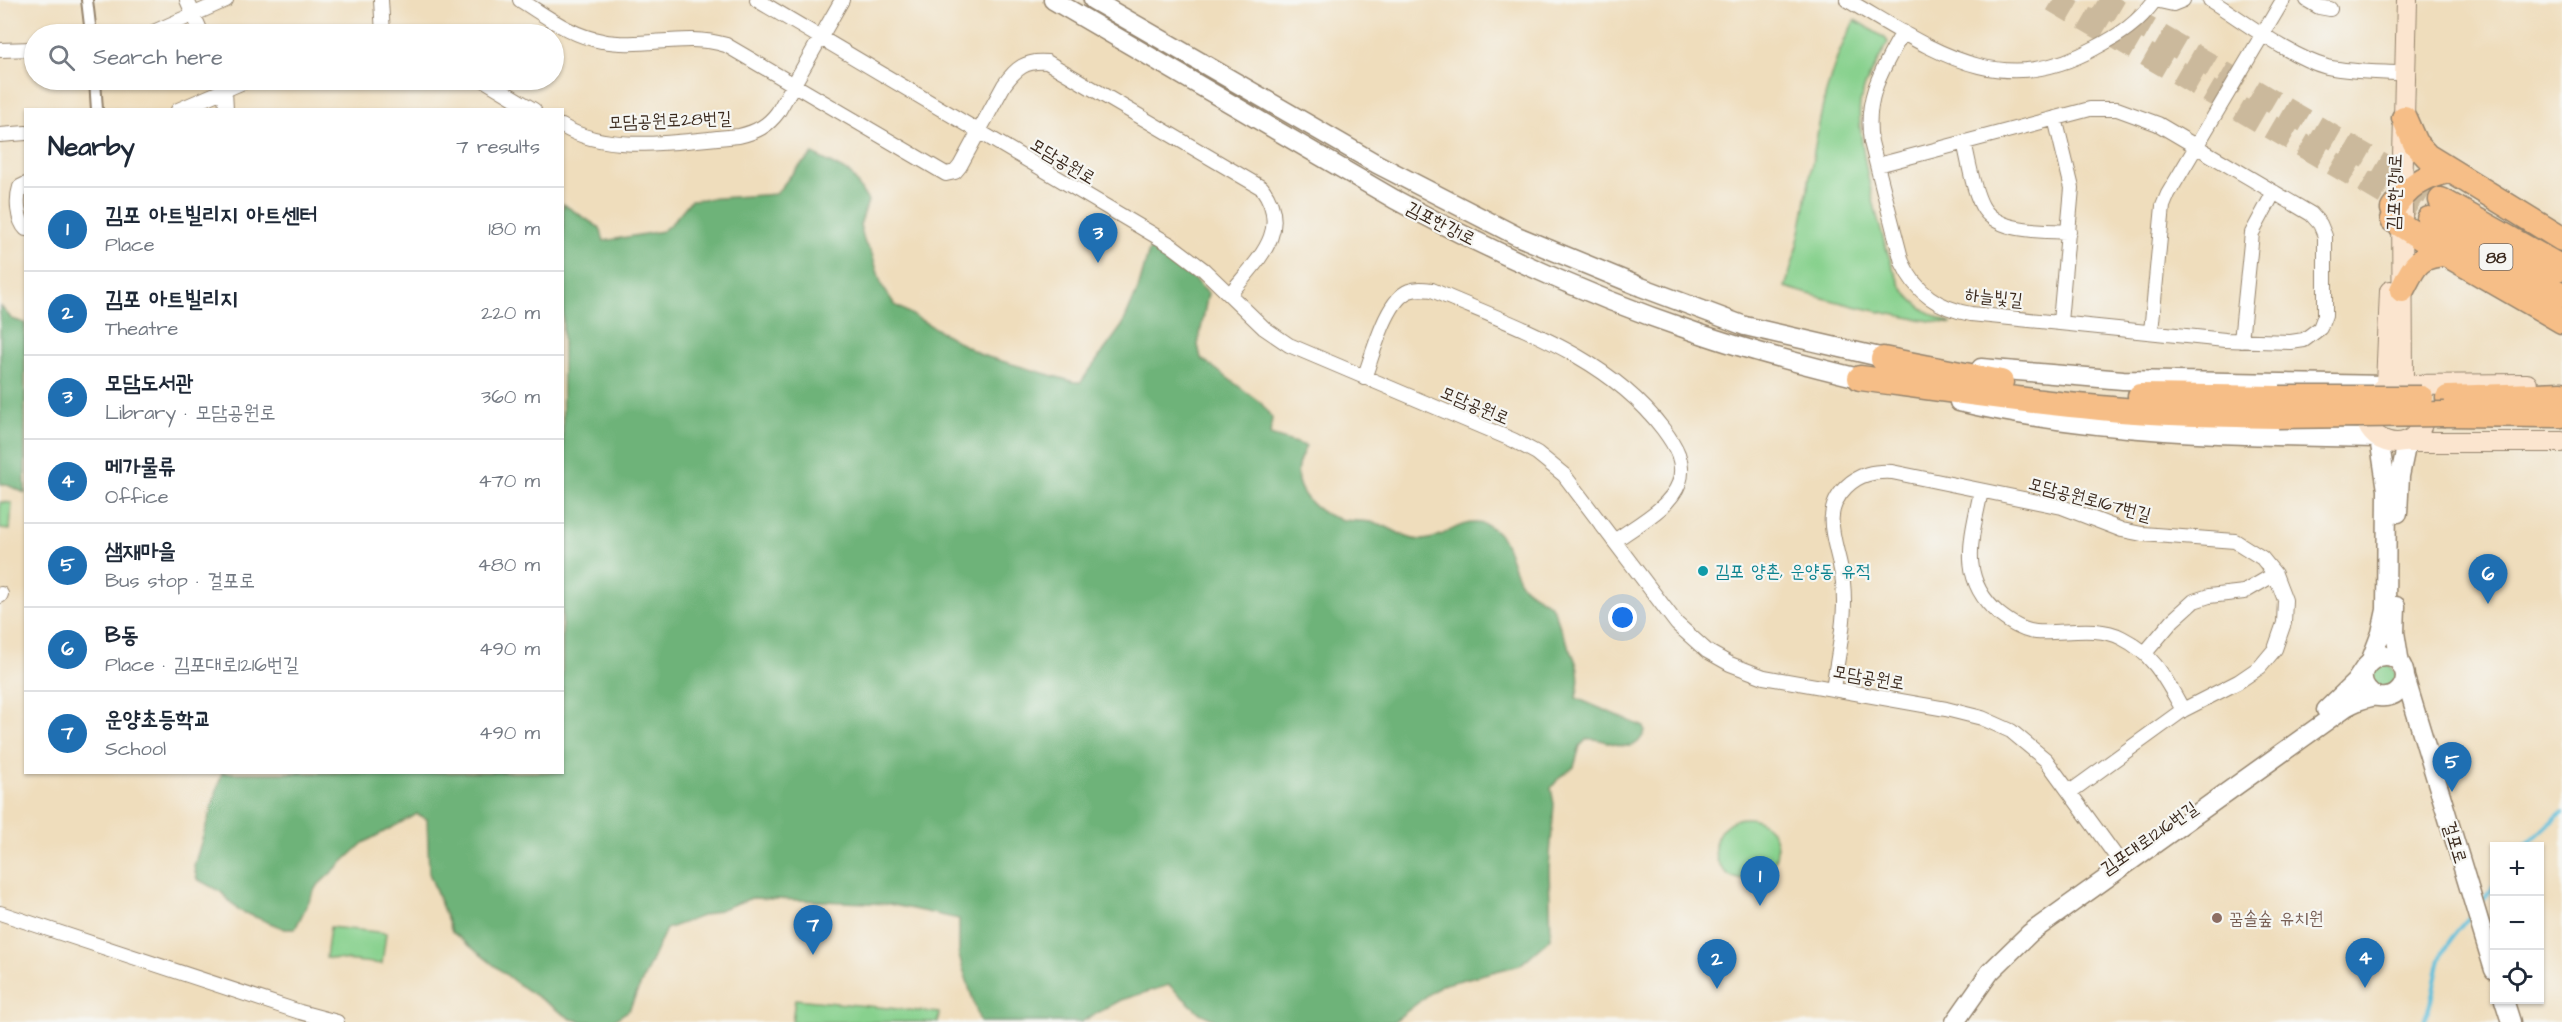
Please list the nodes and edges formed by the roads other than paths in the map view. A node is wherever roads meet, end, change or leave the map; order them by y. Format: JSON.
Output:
{"nodes":[{"id":1,"x":87,"y":0,"type":"edge"},
{"id":2,"x":187,"y":0,"type":"edge"},
{"id":3,"x":226,"y":0,"type":"edge"},
{"id":4,"x":381,"y":0,"type":"edge"},
{"id":5,"x":520,"y":0,"type":"edge"},
{"id":6,"x":757,"y":0,"type":"edge"},
{"id":7,"x":842,"y":0,"type":"edge"},
{"id":8,"x":1053,"y":0,"type":"edge"},
{"id":9,"x":1093,"y":0,"type":"edge"},
{"id":10,"x":1847,"y":0,"type":"edge"},
{"id":11,"x":2155,"y":0,"type":"edge"},
{"id":12,"x":2183,"y":0,"type":"edge"},
{"id":13,"x":2210,"y":0,"type":"edge"},
{"id":14,"x":2283,"y":0,"type":"edge"},
{"id":15,"x":2307,"y":0,"type":"edge"},
{"id":16,"x":2400,"y":0,"type":"edge"},
{"id":17,"x":2407,"y":0,"type":"edge"},
{"id":18,"x":2330,"y":9,"type":"dead end"},
{"id":19,"x":194,"y":15,"type":"junction"},
{"id":20,"x":90,"y":24,"type":"edge"},
{"id":21,"x":173,"y":24,"type":"edge"},
{"id":22,"x":198,"y":24,"type":"edge"},
{"id":23,"x":382,"y":24,"type":"edge"},
{"id":24,"x":559,"y":24,"type":"edge"},
{"id":25,"x":564,"y":27,"type":"edge"},
{"id":26,"x":1903,"y":32,"type":"junction"},
{"id":27,"x":2263,"y":33,"type":"junction"},
{"id":28,"x":821,"y":37,"type":"junction"},
{"id":29,"x":24,"y":49,"type":"edge"},
{"id":30,"x":0,"y":50,"type":"edge"},
{"id":31,"x":2397,"y":73,"type":"junction"},
{"id":32,"x":795,"y":85,"type":"junction"},
{"id":33,"x":95,"y":90,"type":"edge"},
{"id":34,"x":213,"y":90,"type":"edge"},
{"id":35,"x":223,"y":90,"type":"edge"},
{"id":36,"x":501,"y":90,"type":"edge"},
{"id":37,"x":97,"y":108,"type":"edge"},
{"id":38,"x":182,"y":108,"type":"edge"},
{"id":39,"x":226,"y":108,"type":"edge"},
{"id":40,"x":531,"y":108,"type":"edge"},
{"id":41,"x":2055,"y":118,"type":"junction"},
{"id":42,"x":2404,"y":118,"type":"junction"},
{"id":43,"x":564,"y":127,"type":"edge"},
{"id":44,"x":979,"y":132,"type":"junction"},
{"id":45,"x":24,"y":133,"type":"edge"},
{"id":46,"x":0,"y":135,"type":"edge"},
{"id":47,"x":1964,"y":142,"type":"junction"},
{"id":48,"x":2196,"y":146,"type":"junction"},
{"id":49,"x":1878,"y":165,"type":"junction"},
{"id":50,"x":2448,"y":171,"type":"junction"},
{"id":51,"x":24,"y":185,"type":"edge"},
{"id":52,"x":2274,"y":192,"type":"junction"},
{"id":53,"x":2398,"y":212,"type":"junction"},
{"id":54,"x":24,"y":226,"type":"edge"},
{"id":55,"x":2069,"y":232,"type":"junction"},
{"id":56,"x":2562,"y":239,"type":"edge"},
{"id":57,"x":2446,"y":254,"type":"junction"},
{"id":58,"x":2562,"y":268,"type":"edge"},
{"id":59,"x":2402,"y":290,"type":"junction"},
{"id":60,"x":1230,"y":294,"type":"junction"},
{"id":61,"x":2562,"y":295,"type":"edge"},
{"id":62,"x":2562,"y":321,"type":"edge"},
{"id":63,"x":2060,"y":322,"type":"junction"},
{"id":64,"x":2151,"y":332,"type":"junction"},
{"id":65,"x":2241,"y":341,"type":"junction"},
{"id":66,"x":1883,"y":359,"type":"junction"},
{"id":67,"x":1364,"y":378,"type":"junction"},
{"id":68,"x":1860,"y":378,"type":"junction"},
{"id":69,"x":2395,"y":385,"type":"junction"},
{"id":70,"x":2559,"y":398,"type":"edge"},
{"id":71,"x":2279,"y":407,"type":"junction"},
{"id":72,"x":2379,"y":438,"type":"junction"},
{"id":73,"x":2407,"y":442,"type":"junction"},
{"id":74,"x":2562,"y":442,"type":"edge"},
{"id":75,"x":1981,"y":491,"type":"junction"},
{"id":76,"x":1616,"y":540,"type":"junction"},
{"id":77,"x":2275,"y":574,"type":"junction"},
{"id":78,"x":2145,"y":653,"type":"junction"},
{"id":79,"x":2367,"y":664,"type":"junction"},
{"id":80,"x":2403,"y":670,"type":"junction"},
{"id":81,"x":1833,"y":689,"type":"junction"},
{"id":82,"x":2383,"y":697,"type":"junction"},
{"id":83,"x":2182,"y":710,"type":"junction"},
{"id":84,"x":2417,"y":714,"type":"junction"},
{"id":85,"x":2070,"y":792,"type":"junction"},
{"id":86,"x":2121,"y":862,"type":"junction"},
{"id":87,"x":0,"y":913,"type":"edge"},
{"id":88,"x":2490,"y":956,"type":"edge"},
{"id":89,"x":2506,"y":1004,"type":"edge"},
{"id":90,"x":337,"y":1022,"type":"edge"},
{"id":91,"x":1945,"y":1022,"type":"edge"},
{"id":92,"x":1955,"y":1022,"type":"edge"},
{"id":93,"x":2511,"y":1022,"type":"edge"}],
"edges":[{"from":1,"to":20,"type":"street"},
{"from":2,"to":19,"type":"street"},
{"from":3,"to":19,"type":"street"},
{"from":4,"to":23,"type":"street"},
{"from":5,"to":24,"type":"street"},
{"from":6,"to":28,"type":"street","name":"모담공원로"},
{"from":7,"to":28,"type":"street","name":"모담공원로28번길"},
{"from":8,"to":68,"type":"street","name":"김포한강1로"},
{"from":9,"to":66,"type":"street","name":"김포한강1로"},
{"from":10,"to":26,"type":"street"},
{"from":11,"to":12,"type":"street"},
{"from":11,"to":26,"type":"street"},
{"from":13,"to":27,"type":"street"},
{"from":14,"to":27,"type":"street"},
{"from":15,"to":18,"type":"street"},
{"from":16,"to":31,"type":"main road","name":"김포한강11로"},
{"from":17,"to":42,"type":"main road","name":"김포한강11로"},
{"from":19,"to":21,"type":"street"},
{"from":19,"to":22,"type":"street"},
{"from":25,"to":32,"type":"street"},
{"from":26,"to":49,"type":"street","name":"하늘빛길"},
{"from":27,"to":31,"type":"street"},
{"from":27,"to":48,"type":"street"},
{"from":28,"to":32,"type":"street","name":"모담공원로28번길"},
{"from":28,"to":44,"type":"street","name":"모담공원로"},
{"from":29,"to":30,"type":"street"},
{"from":31,"to":53,"type":"main road","name":"김포한강11로"},
{"from":32,"to":43,"type":"street","name":"모담공원로28번길"},
{"from":32,"to":44,"type":"street"},
{"from":33,"to":37,"type":"street"},
{"from":34,"to":38,"type":"street"},
{"from":35,"to":39,"type":"street"},
{"from":36,"to":40,"type":"street"},
{"from":41,"to":47,"type":"street","name":"하늘빛길"},
{"from":41,"to":48,"type":"street","name":"하늘빛길"},
{"from":41,"to":55,"type":"street"},
{"from":42,"to":50,"type":"highway"},
{"from":42,"to":53,"type":"main road","name":"김포한강11로"},
{"from":44,"to":60,"type":"street","name":"모담공원로"},
{"from":44,"to":60,"type":"street"},
{"from":45,"to":46,"type":"street"},
{"from":47,"to":49,"type":"street","name":"하늘빛길"},
{"from":47,"to":55,"type":"street"},
{"from":48,"to":52,"type":"street","name":"하늘빛길"},
{"from":48,"to":64,"type":"street"},
{"from":49,"to":63,"type":"street","name":"하늘빛길"},
{"from":50,"to":53,"type":"highway"},
{"from":50,"to":56,"type":"highway"},
{"from":51,"to":54,"type":"street"},
{"from":52,"to":65,"type":"street"},
{"from":52,"to":65,"type":"street","name":"하늘빛길"},
{"from":53,"to":57,"type":"highway"},
{"from":53,"to":59,"type":"main road","name":"김포한강11로"},
{"from":53,"to":69,"type":"main road","name":"김포한강11로"},
{"from":55,"to":63,"type":"street"},
{"from":57,"to":59,"type":"highway"},
{"from":57,"to":62,"type":"highway"},
{"from":58,"to":61,"type":"highway","number":"88"},
{"from":59,"to":69,"type":"main road","name":"김포한강11로"},
{"from":60,"to":67,"type":"street","name":"모담공원로"},
{"from":63,"to":64,"type":"street","name":"하늘빛길"},
{"from":64,"to":65,"type":"street","name":"하늘빛길"},
{"from":66,"to":69,"type":"street","name":"김포한강1로"},
{"from":66,"to":71,"type":"highway"},
{"from":67,"to":76,"type":"street","name":"모담공원로"},
{"from":67,"to":76,"type":"street"},
{"from":68,"to":71,"type":"highway"},
{"from":68,"to":72,"type":"street","name":"김포한강1로"},
{"from":69,"to":70,"type":"main road"},
{"from":69,"to":72,"type":"main road"},
{"from":69,"to":73,"type":"main road"},
{"from":70,"to":71,"type":"highway","bridge":true},
{"from":72,"to":73,"type":"main road"},
{"from":72,"to":79,"type":"street","name":"김포대로1216번길"},
{"from":73,"to":74,"type":"main road"},
{"from":73,"to":80,"type":"street"},
{"from":75,"to":77,"type":"street","name":"모담공원로167번길"},
{"from":75,"to":78,"type":"street"},
{"from":75,"to":81,"type":"street","name":"모담공원로167번길"},
{"from":76,"to":81,"type":"street","name":"모담공원로"},
{"from":77,"to":78,"type":"street"},
{"from":77,"to":83,"type":"street","name":"모담공원로167번길"},
{"from":78,"to":83,"type":"street"},
{"from":79,"to":80,"type":"street"},
{"from":79,"to":82,"type":"street"},
{"from":79,"to":86,"type":"street","name":"김포대로1216번길"},
{"from":80,"to":82,"type":"street"},
{"from":80,"to":84,"type":"street","name":"걸포로"},
{"from":81,"to":85,"type":"street","name":"모담공원로"},
{"from":82,"to":84,"type":"street"},
{"from":82,"to":86,"type":"street","name":"김포대로1216번길"},
{"from":83,"to":85,"type":"street","name":"모담공원로167번길"},
{"from":84,"to":88,"type":"street","name":"걸포로"},
{"from":85,"to":86,"type":"street","name":"모담공원로"},
{"from":86,"to":91,"type":"street","name":"김포대로1216번길"},
{"from":86,"to":92,"type":"street","name":"김포대로1216번길"},
{"from":87,"to":90,"type":"street"},
{"from":89,"to":93,"type":"street"}]}
